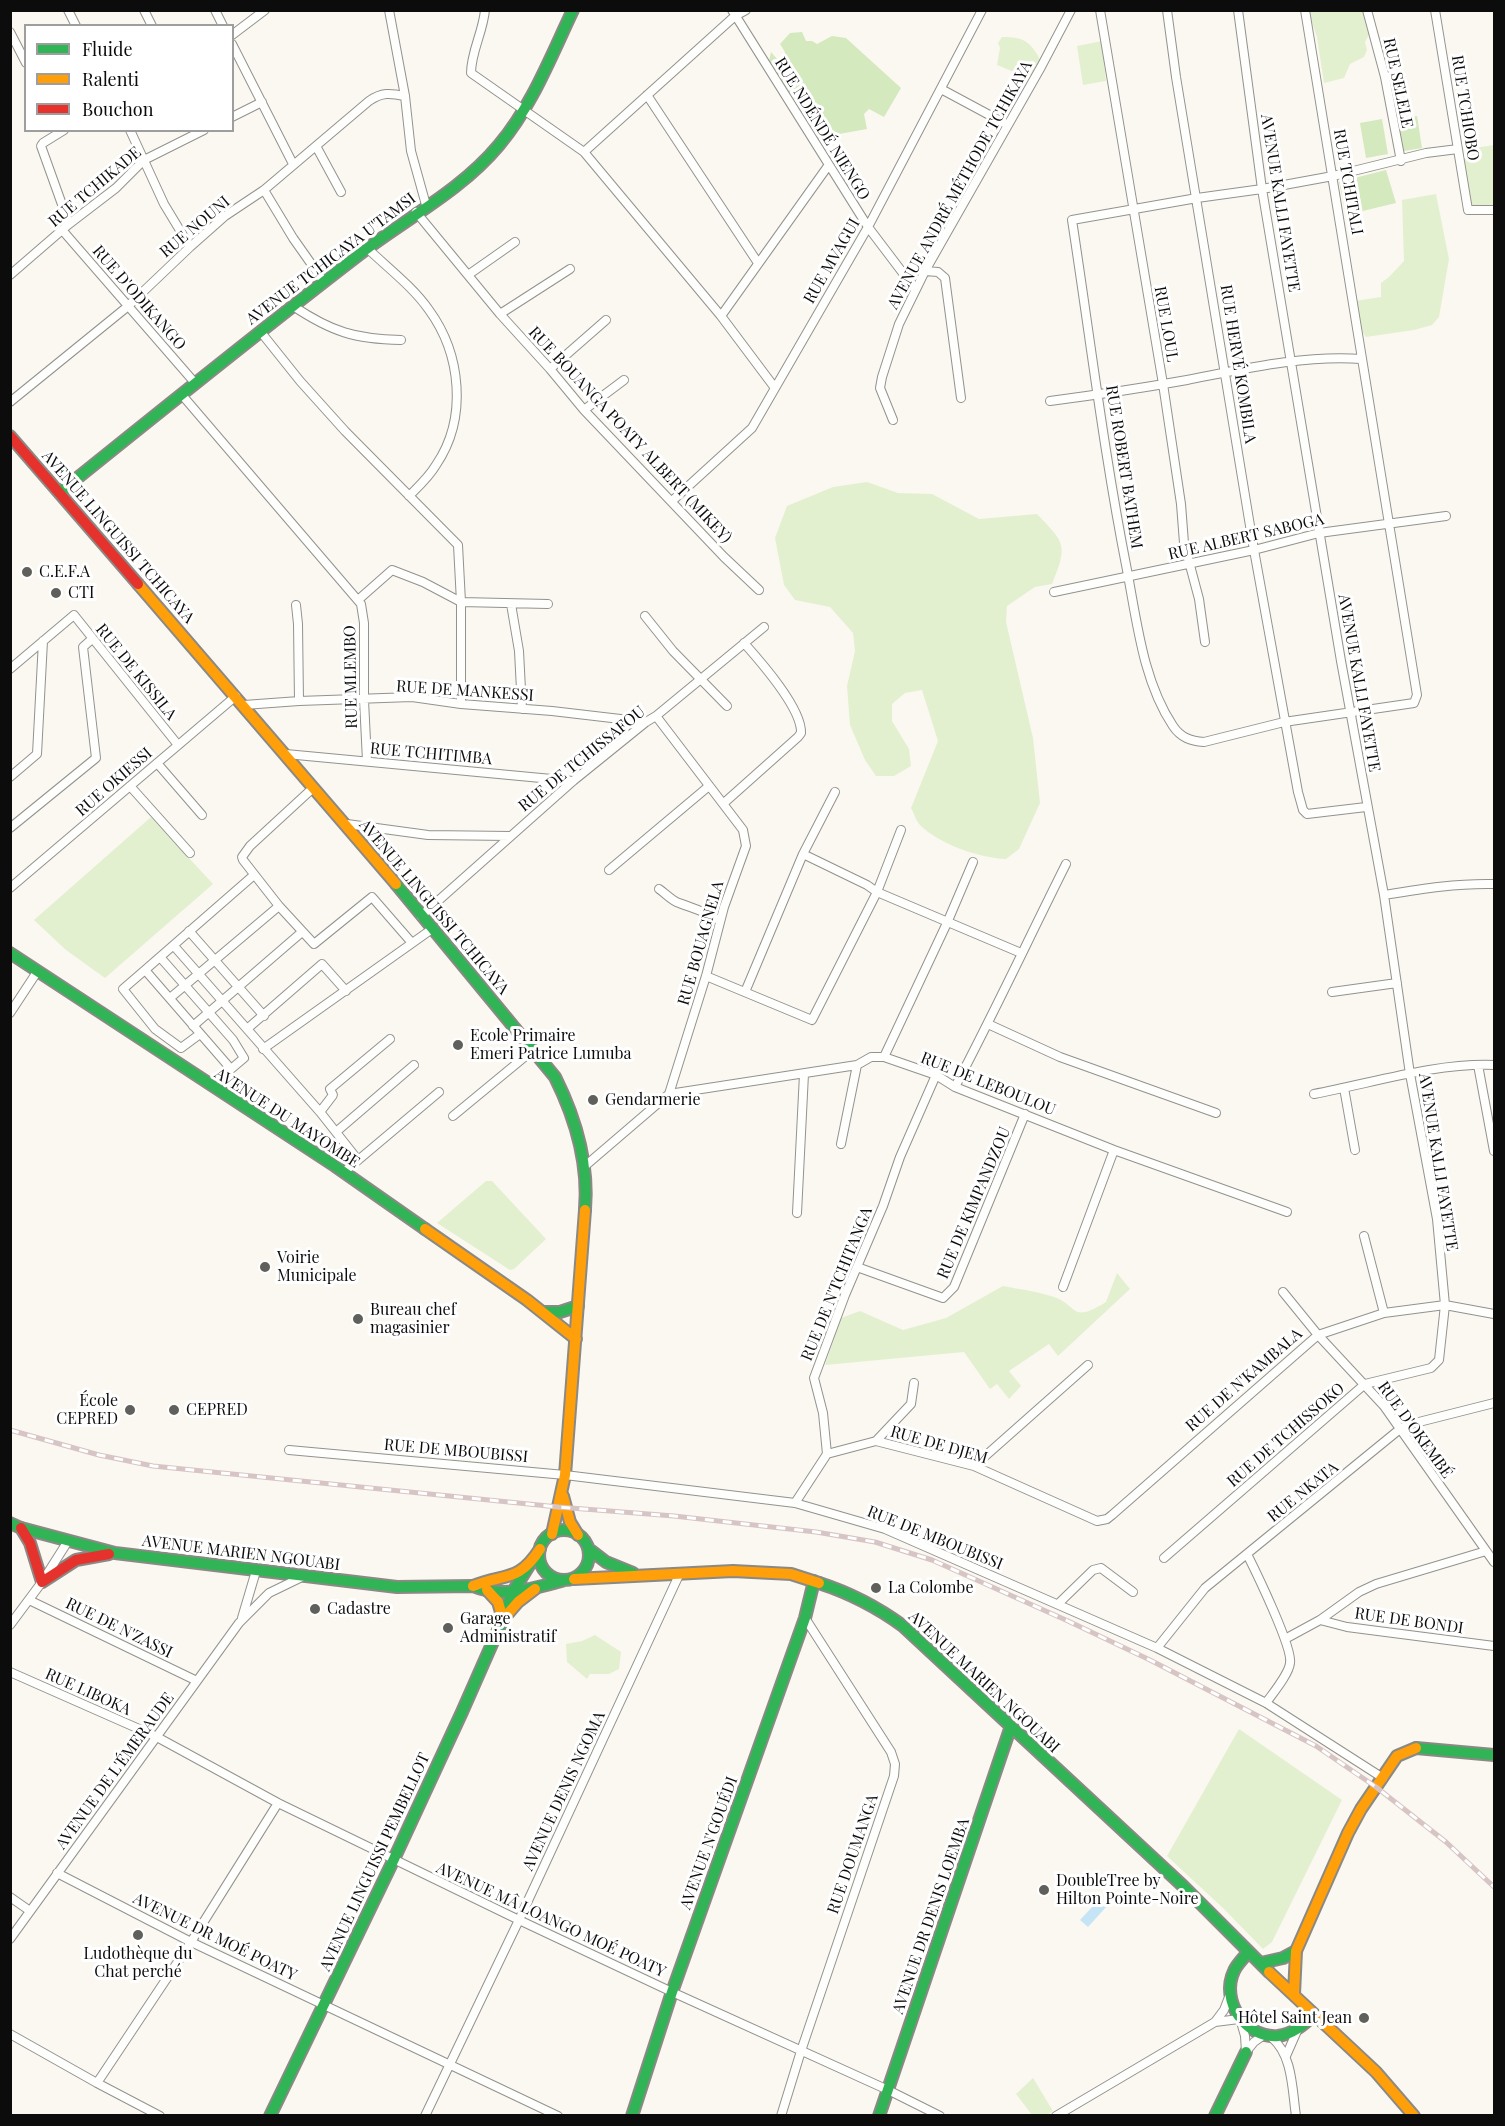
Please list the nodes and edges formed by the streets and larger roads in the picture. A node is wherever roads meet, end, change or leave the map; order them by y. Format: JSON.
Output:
{"nodes":[{"id":1,"x":68,"y":10,"type":"edge"},
{"id":2,"x":144,"y":10,"type":"edge"},
{"id":3,"x":215,"y":10,"type":"edge"},
{"id":4,"x":265,"y":10,"type":"edge"},
{"id":5,"x":389,"y":10,"type":"edge"},
{"id":6,"x":485,"y":10,"type":"edge"},
{"id":7,"x":573,"y":10,"type":"edge"},
{"id":8,"x":746,"y":10,"type":"edge"},
{"id":9,"x":982,"y":10,"type":"edge"},
{"id":10,"x":1071,"y":10,"type":"edge"},
{"id":11,"x":1100,"y":10,"type":"edge"},
{"id":12,"x":1167,"y":10,"type":"edge"},
{"id":13,"x":1238,"y":10,"type":"edge"},
{"id":14,"x":1305,"y":10,"type":"edge"},
{"id":15,"x":1367,"y":10,"type":"edge"},
{"id":16,"x":1435,"y":10,"type":"edge"},
{"id":17,"x":733,"y":13,"type":"edge"},
{"id":18,"x":75,"y":24,"type":"edge"},
{"id":19,"x":151,"y":24,"type":"edge"},
{"id":20,"x":222,"y":24,"type":"edge"},
{"id":21,"x":10,"y":32,"type":"edge"},
{"id":22,"x":234,"y":33,"type":"edge"},
{"id":23,"x":234,"y":48,"type":"edge"},
{"id":24,"x":24,"y":59,"type":"edge"},
{"id":25,"x":941,"y":89,"type":"junction"},
{"id":26,"x":647,"y":95,"type":"junction"},
{"id":27,"x":405,"y":96,"type":"junction"},
{"id":28,"x":262,"y":102,"type":"junction"},
{"id":29,"x":523,"y":110,"type":"junction"},
{"id":30,"x":234,"y":116,"type":"edge"},
{"id":31,"x":1008,"y":125,"type":"junction"},
{"id":32,"x":60,"y":132,"type":"edge"},
{"id":33,"x":131,"y":132,"type":"edge"},
{"id":34,"x":200,"y":132,"type":"edge"},
{"id":35,"x":316,"y":146,"type":"junction"},
{"id":36,"x":1458,"y":149,"type":"junction"},
{"id":37,"x":584,"y":152,"type":"junction"},
{"id":38,"x":144,"y":160,"type":"junction"},
{"id":39,"x":1401,"y":161,"type":"junction"},
{"id":40,"x":293,"y":164,"type":"junction"},
{"id":41,"x":828,"y":166,"type":"junction"},
{"id":42,"x":1333,"y":176,"type":"junction"},
{"id":43,"x":1262,"y":189,"type":"junction"},
{"id":44,"x":264,"y":190,"type":"junction"},
{"id":45,"x":341,"y":192,"type":"dead end"},
{"id":46,"x":1197,"y":198,"type":"junction"},
{"id":47,"x":426,"y":205,"type":"junction"},
{"id":48,"x":1133,"y":209,"type":"junction"},
{"id":49,"x":1494,"y":210,"type":"edge"},
{"id":50,"x":416,"y":212,"type":"junction"},
{"id":51,"x":69,"y":224,"type":"junction"},
{"id":52,"x":868,"y":227,"type":"junction"},
{"id":53,"x":63,"y":231,"type":"junction"},
{"id":54,"x":515,"y":242,"type":"dead end"},
{"id":55,"x":190,"y":247,"type":"junction"},
{"id":56,"x":367,"y":248,"type":"junction"},
{"id":57,"x":758,"y":263,"type":"junction"},
{"id":58,"x":570,"y":269,"type":"dead end"},
{"id":59,"x":925,"y":271,"type":"junction"},
{"id":60,"x":10,"y":275,"type":"edge"},
{"id":61,"x":468,"y":275,"type":"junction"},
{"id":62,"x":324,"y":282,"type":"junction"},
{"id":63,"x":915,"y":289,"type":"junction"},
{"id":64,"x":293,"y":306,"type":"junction"},
{"id":65,"x":127,"y":307,"type":"junction"},
{"id":66,"x":500,"y":314,"type":"junction"},
{"id":67,"x":721,"y":316,"type":"junction"},
{"id":68,"x":606,"y":320,"type":"dead end"},
{"id":69,"x":260,"y":331,"type":"junction"},
{"id":70,"x":401,"y":340,"type":"dead end"},
{"id":71,"x":1361,"y":359,"type":"junction"},
{"id":72,"x":1292,"y":362,"type":"junction"},
{"id":73,"x":550,"y":369,"type":"junction"},
{"id":74,"x":1226,"y":373,"type":"junction"},
{"id":75,"x":624,"y":380,"type":"dead end"},
{"id":76,"x":195,"y":383,"type":"junction"},
{"id":77,"x":1163,"y":384,"type":"junction"},
{"id":78,"x":775,"y":388,"type":"junction"},
{"id":79,"x":1099,"y":394,"type":"junction"},
{"id":80,"x":182,"y":395,"type":"junction"},
{"id":81,"x":961,"y":398,"type":"dead end"},
{"id":82,"x":1050,"y":401,"type":"dead end"},
{"id":83,"x":10,"y":402,"type":"edge"},
{"id":84,"x":584,"y":410,"type":"junction"},
{"id":85,"x":893,"y":420,"type":"dead end"},
{"id":86,"x":10,"y":436,"type":"edge"},
{"id":87,"x":60,"y":492,"type":"junction"},
{"id":88,"x":409,"y":496,"type":"junction"},
{"id":89,"x":672,"y":501,"type":"junction"},
{"id":90,"x":1446,"y":516,"type":"dead end"},
{"id":91,"x":1388,"y":523,"type":"junction"},
{"id":92,"x":1319,"y":533,"type":"junction"},
{"id":93,"x":1254,"y":550,"type":"junction"},
{"id":94,"x":1190,"y":564,"type":"junction"},
{"id":95,"x":1128,"y":576,"type":"junction"},
{"id":96,"x":759,"y":590,"type":"dead end"},
{"id":97,"x":1054,"y":592,"type":"dead end"},
{"id":98,"x":358,"y":600,"type":"junction"},
{"id":99,"x":461,"y":602,"type":"junction"},
{"id":100,"x":511,"y":604,"type":"junction"},
{"id":101,"x":548,"y":604,"type":"dead end"},
{"id":102,"x":296,"y":605,"type":"dead end"},
{"id":103,"x":645,"y":616,"type":"dead end"},
{"id":104,"x":764,"y":627,"type":"dead end"},
{"id":105,"x":92,"y":639,"type":"junction"},
{"id":106,"x":43,"y":641,"type":"junction"},
{"id":107,"x":1205,"y":642,"type":"dead end"},
{"id":108,"x":744,"y":643,"type":"junction"},
{"id":109,"x":10,"y":669,"type":"edge"},
{"id":110,"x":700,"y":678,"type":"junction"},
{"id":111,"x":236,"y":696,"type":"junction"},
{"id":112,"x":364,"y":700,"type":"junction"},
{"id":113,"x":1414,"y":700,"type":"joint"},
{"id":114,"x":299,"y":701,"type":"junction"},
{"id":115,"x":461,"y":704,"type":"junction"},
{"id":116,"x":244,"y":705,"type":"junction"},
{"id":117,"x":727,"y":706,"type":"dead end"},
{"id":118,"x":522,"y":709,"type":"junction"},
{"id":119,"x":1350,"y":712,"type":"junction"},
{"id":120,"x":656,"y":716,"type":"junction"},
{"id":121,"x":646,"y":722,"type":"junction"},
{"id":122,"x":1284,"y":722,"type":"junction"},
{"id":123,"x":178,"y":745,"type":"junction"},
{"id":124,"x":286,"y":754,"type":"junction"},
{"id":125,"x":368,"y":761,"type":"junction"},
{"id":126,"x":157,"y":763,"type":"junction"},
{"id":127,"x":10,"y":777,"type":"edge"},
{"id":128,"x":573,"y":781,"type":"junction"},
{"id":129,"x":130,"y":786,"type":"junction"},
{"id":130,"x":710,"y":786,"type":"junction"},
{"id":131,"x":313,"y":788,"type":"junction"},
{"id":132,"x":835,"y":792,"type":"dead end"},
{"id":133,"x":724,"y":803,"type":"junction"},
{"id":134,"x":1366,"y":807,"type":"junction"},
{"id":135,"x":202,"y":815,"type":"dead end"},
{"id":136,"x":346,"y":824,"type":"junction"},
{"id":137,"x":10,"y":828,"type":"edge"},
{"id":138,"x":901,"y":830,"type":"dead end"},
{"id":139,"x":510,"y":836,"type":"junction"},
{"id":140,"x":190,"y":853,"type":"dead end"},
{"id":141,"x":803,"y":854,"type":"junction"},
{"id":142,"x":973,"y":862,"type":"dead end"},
{"id":143,"x":1066,"y":864,"type":"dead end"},
{"id":144,"x":609,"y":870,"type":"dead end"},
{"id":145,"x":254,"y":874,"type":"junction"},
{"id":146,"x":1494,"y":884,"type":"edge"},
{"id":147,"x":10,"y":888,"type":"edge"},
{"id":148,"x":659,"y":889,"type":"dead end"},
{"id":149,"x":877,"y":892,"type":"junction"},
{"id":150,"x":1384,"y":895,"type":"junction"},
{"id":151,"x":279,"y":906,"type":"junction"},
{"id":152,"x":421,"y":916,"type":"junction"},
{"id":153,"x":720,"y":921,"type":"junction"},
{"id":154,"x":947,"y":922,"type":"junction"},
{"id":155,"x":432,"y":929,"type":"junction"},
{"id":156,"x":189,"y":932,"type":"junction"},
{"id":157,"x":302,"y":932,"type":"junction"},
{"id":158,"x":412,"y":943,"type":"junction"},
{"id":159,"x":174,"y":945,"type":"junction"},
{"id":160,"x":10,"y":953,"type":"edge"},
{"id":161,"x":1021,"y":953,"type":"junction"},
{"id":162,"x":160,"y":957,"type":"junction"},
{"id":163,"x":214,"y":960,"type":"junction"},
{"id":164,"x":145,"y":970,"type":"junction"},
{"id":165,"x":37,"y":972,"type":"junction"},
{"id":166,"x":199,"y":973,"type":"junction"},
{"id":167,"x":706,"y":976,"type":"junction"},
{"id":168,"x":1397,"y":983,"type":"junction"},
{"id":169,"x":185,"y":985,"type":"junction"},
{"id":170,"x":238,"y":987,"type":"junction"},
{"id":171,"x":346,"y":991,"type":"junction"},
{"id":172,"x":1332,"y":992,"type":"dead end"},
{"id":173,"x":746,"y":993,"type":"junction"},
{"id":174,"x":170,"y":999,"type":"junction"},
{"id":175,"x":222,"y":1000,"type":"junction"},
{"id":176,"x":208,"y":1012,"type":"junction"},
{"id":177,"x":10,"y":1013,"type":"edge"},
{"id":178,"x":264,"y":1016,"type":"junction"},
{"id":179,"x":988,"y":1024,"type":"junction"},
{"id":180,"x":193,"y":1026,"type":"junction"},
{"id":181,"x":247,"y":1029,"type":"junction"},
{"id":182,"x":200,"y":1034,"type":"junction"},
{"id":183,"x":390,"y":1039,"type":"dead end"},
{"id":184,"x":263,"y":1049,"type":"junction"},
{"id":185,"x":533,"y":1050,"type":"junction"},
{"id":186,"x":884,"y":1057,"type":"junction"},
{"id":187,"x":414,"y":1065,"type":"dead end"},
{"id":188,"x":857,"y":1065,"type":"junction"},
{"id":189,"x":1478,"y":1065,"type":"junction"},
{"id":190,"x":1494,"y":1065,"type":"edge"},
{"id":191,"x":804,"y":1074,"type":"junction"},
{"id":192,"x":1410,"y":1074,"type":"junction"},
{"id":193,"x":936,"y":1075,"type":"junction"},
{"id":194,"x":955,"y":1087,"type":"junction"},
{"id":195,"x":1344,"y":1088,"type":"junction"},
{"id":196,"x":439,"y":1092,"type":"dead end"},
{"id":197,"x":669,"y":1094,"type":"junction"},
{"id":198,"x":1314,"y":1094,"type":"dead end"},
{"id":199,"x":320,"y":1112,"type":"junction"},
{"id":200,"x":1216,"y":1113,"type":"dead end"},
{"id":201,"x":1025,"y":1114,"type":"junction"},
{"id":202,"x":453,"y":1116,"type":"dead end"},
{"id":203,"x":336,"y":1132,"type":"junction"},
{"id":204,"x":841,"y":1143,"type":"dead end"},
{"id":205,"x":1114,"y":1150,"type":"junction"},
{"id":206,"x":1355,"y":1150,"type":"dead end"},
{"id":207,"x":1494,"y":1151,"type":"edge"},
{"id":208,"x":358,"y":1160,"type":"junction"},
{"id":209,"x":585,"y":1166,"type":"junction"},
{"id":210,"x":344,"y":1173,"type":"junction"},
{"id":211,"x":1287,"y":1212,"type":"dead end"},
{"id":212,"x":797,"y":1213,"type":"dead end"},
{"id":213,"x":1364,"y":1236,"type":"dead end"},
{"id":214,"x":857,"y":1267,"type":"junction"},
{"id":215,"x":1063,"y":1287,"type":"dead end"},
{"id":216,"x":1283,"y":1292,"type":"dead end"},
{"id":217,"x":1445,"y":1305,"type":"junction"},
{"id":218,"x":578,"y":1306,"type":"junction"},
{"id":219,"x":544,"y":1312,"type":"junction"},
{"id":220,"x":1384,"y":1313,"type":"junction"},
{"id":221,"x":1494,"y":1314,"type":"edge"},
{"id":222,"x":1318,"y":1335,"type":"junction"},
{"id":223,"x":576,"y":1339,"type":"junction"},
{"id":224,"x":1439,"y":1360,"type":"joint"},
{"id":225,"x":1088,"y":1365,"type":"dead end"},
{"id":226,"x":914,"y":1383,"type":"dead end"},
{"id":227,"x":1365,"y":1384,"type":"junction"},
{"id":228,"x":1494,"y":1403,"type":"edge"},
{"id":229,"x":1400,"y":1429,"type":"junction"},
{"id":230,"x":876,"y":1440,"type":"junction"},
{"id":231,"x":289,"y":1450,"type":"dead end"},
{"id":232,"x":827,"y":1454,"type":"junction"},
{"id":233,"x":974,"y":1466,"type":"junction"},
{"id":234,"x":565,"y":1475,"type":"junction"},
{"id":235,"x":562,"y":1495,"type":"junction"},
{"id":236,"x":795,"y":1503,"type":"junction"},
{"id":237,"x":1107,"y":1519,"type":"joint"},
{"id":238,"x":16,"y":1526,"type":"edge"},
{"id":239,"x":552,"y":1534,"type":"junction"},
{"id":240,"x":578,"y":1535,"type":"junction"},
{"id":241,"x":68,"y":1541,"type":"junction"},
{"id":242,"x":540,"y":1549,"type":"junction"},
{"id":243,"x":588,"y":1549,"type":"junction"},
{"id":244,"x":1486,"y":1551,"type":"junction"},
{"id":245,"x":115,"y":1553,"type":"junction"},
{"id":246,"x":1247,"y":1554,"type":"junction"},
{"id":247,"x":1164,"y":1558,"type":"dead end"},
{"id":248,"x":1494,"y":1562,"type":"edge"},
{"id":249,"x":530,"y":1564,"type":"junction"},
{"id":250,"x":256,"y":1571,"type":"junction"},
{"id":251,"x":636,"y":1575,"type":"junction"},
{"id":252,"x":679,"y":1575,"type":"junction"},
{"id":253,"x":302,"y":1577,"type":"junction"},
{"id":254,"x":569,"y":1579,"type":"junction"},
{"id":255,"x":814,"y":1581,"type":"junction"},
{"id":256,"x":42,"y":1582,"type":"junction"},
{"id":257,"x":473,"y":1586,"type":"junction"},
{"id":258,"x":537,"y":1587,"type":"junction"},
{"id":259,"x":487,"y":1590,"type":"junction"},
{"id":260,"x":1133,"y":1592,"type":"dead end"},
{"id":261,"x":512,"y":1593,"type":"junction"},
{"id":262,"x":29,"y":1600,"type":"junction"},
{"id":263,"x":1058,"y":1604,"type":"junction"},
{"id":264,"x":805,"y":1618,"type":"junction"},
{"id":265,"x":242,"y":1619,"type":"junction"},
{"id":266,"x":503,"y":1619,"type":"junction"},
{"id":267,"x":1320,"y":1620,"type":"junction"},
{"id":268,"x":10,"y":1625,"type":"edge"},
{"id":269,"x":1285,"y":1639,"type":"junction"},
{"id":270,"x":1494,"y":1646,"type":"edge"},
{"id":271,"x":1157,"y":1648,"type":"junction"},
{"id":272,"x":10,"y":1672,"type":"edge"},
{"id":273,"x":197,"y":1681,"type":"junction"},
{"id":274,"x":1266,"y":1703,"type":"junction"},
{"id":275,"x":1011,"y":1726,"type":"junction"},
{"id":276,"x":155,"y":1736,"type":"junction"},
{"id":277,"x":1494,"y":1755,"type":"edge"},
{"id":278,"x":1383,"y":1778,"type":"junction"},
{"id":279,"x":278,"y":1803,"type":"junction"},
{"id":280,"x":394,"y":1859,"type":"junction"},
{"id":281,"x":57,"y":1873,"type":"junction"},
{"id":282,"x":10,"y":1898,"type":"edge"},
{"id":283,"x":30,"y":1911,"type":"junction"},
{"id":284,"x":519,"y":1920,"type":"junction"},
{"id":285,"x":1233,"y":1934,"type":"junction"},
{"id":286,"x":10,"y":1940,"type":"edge"},
{"id":287,"x":191,"y":1942,"type":"junction"},
{"id":288,"x":1296,"y":1951,"type":"junction"},
{"id":289,"x":1248,"y":1952,"type":"junction"},
{"id":290,"x":1261,"y":1963,"type":"junction"},
{"id":291,"x":1236,"y":1966,"type":"junction"},
{"id":292,"x":672,"y":1992,"type":"junction"},
{"id":293,"x":1294,"y":1994,"type":"junction"},
{"id":294,"x":1229,"y":1996,"type":"junction"},
{"id":295,"x":324,"y":2004,"type":"junction"},
{"id":296,"x":1314,"y":2015,"type":"junction"},
{"id":297,"x":1240,"y":2020,"type":"junction"},
{"id":298,"x":1215,"y":2022,"type":"junction"},
{"id":299,"x":1299,"y":2030,"type":"junction"},
{"id":300,"x":1333,"y":2030,"type":"junction"},
{"id":301,"x":10,"y":2034,"type":"edge"},
{"id":302,"x":1267,"y":2036,"type":"junction"},
{"id":303,"x":801,"y":2051,"type":"junction"},
{"id":304,"x":1246,"y":2052,"type":"junction"},
{"id":305,"x":1286,"y":2056,"type":"junction"},
{"id":306,"x":450,"y":2064,"type":"junction"},
{"id":307,"x":97,"y":2083,"type":"junction"},
{"id":308,"x":888,"y":2090,"type":"junction"},
{"id":309,"x":160,"y":2115,"type":"edge"},
{"id":310,"x":270,"y":2115,"type":"edge"},
{"id":311,"x":425,"y":2115,"type":"edge"},
{"id":312,"x":558,"y":2115,"type":"edge"},
{"id":313,"x":632,"y":2115,"type":"edge"},
{"id":314,"x":781,"y":2115,"type":"edge"},
{"id":315,"x":879,"y":2115,"type":"edge"},
{"id":316,"x":940,"y":2115,"type":"edge"},
{"id":317,"x":1056,"y":2115,"type":"edge"},
{"id":318,"x":1215,"y":2115,"type":"edge"},
{"id":319,"x":1296,"y":2115,"type":"edge"},
{"id":320,"x":1414,"y":2115,"type":"edge"}],
"edges":[{"from":1,"to":18,"type":"street"},
{"from":2,"to":19,"type":"street"},
{"from":3,"to":20,"type":"street"},
{"from":4,"to":22,"type":"street"},
{"from":5,"to":27,"type":"street"},
{"from":6,"to":29,"type":"street"},
{"from":7,"to":29,"type":"street","name":"AVENUE TCHICAYA U'TAMSI"},
{"from":8,"to":17,"type":"street"},
{"from":9,"to":25,"type":"street","name":"RUE MVAGUI"},
{"from":10,"to":31,"type":"street","name":"AVENUE ANDRÉ MÉTHODE TCHIKAYA"},
{"from":11,"to":48,"type":"street","name":"RUE LOUL"},
{"from":12,"to":46,"type":"street","name":"RUE HERVÉ KOMBILA"},
{"from":13,"to":43,"type":"street","name":"AVENUE KALLI FAYETTE"},
{"from":14,"to":42,"type":"street","name":"RUE TCHITALI"},
{"from":15,"to":39,"type":"street","name":"RUE SELELE"},
{"from":16,"to":36,"type":"street","name":"RUE TCHIOBO"},
{"from":17,"to":26,"type":"street"},
{"from":17,"to":41,"type":"street","name":"RUE NDÉNDÉ NIENGO"},
{"from":21,"to":24,"type":"street"},
{"from":23,"to":28,"type":"street"},
{"from":25,"to":31,"type":"street"},
{"from":25,"to":52,"type":"street","name":"RUE MVAGUI"},
{"from":26,"to":37,"type":"street"},
{"from":26,"to":57,"type":"street"},
{"from":27,"to":35,"type":"street","name":"RUE NOUNI"},
{"from":27,"to":47,"type":"street"},
{"from":28,"to":30,"type":"street"},
{"from":28,"to":40,"type":"street"},
{"from":29,"to":37,"type":"street"},
{"from":29,"to":47,"type":"street","name":"AVENUE TCHICAYA U'TAMSI"},
{"from":31,"to":59,"type":"street","name":"AVENUE ANDRÉ MÉTHODE TCHIKAYA"},
{"from":32,"to":51,"type":"street"},
{"from":33,"to":38,"type":"street"},
{"from":34,"to":38,"type":"street","name":"RUE TCHIKADE"},
{"from":35,"to":40,"type":"street","name":"RUE NOUNI"},
{"from":35,"to":45,"type":"street"},
{"from":36,"to":39,"type":"street"},
{"from":36,"to":49,"type":"street","name":"RUE TCHIOBO"},
{"from":37,"to":67,"type":"street"},
{"from":38,"to":51,"type":"street","name":"RUE TCHIKADE"},
{"from":38,"to":55,"type":"street"},
{"from":39,"to":42,"type":"street"},
{"from":40,"to":44,"type":"street","name":"RUE NOUNI"},
{"from":41,"to":52,"type":"street","name":"RUE NDÉNDÉ NIENGO"},
{"from":41,"to":57,"type":"street"},
{"from":42,"to":43,"type":"street"},
{"from":42,"to":71,"type":"street","name":"RUE TCHITALI"},
{"from":43,"to":46,"type":"street"},
{"from":43,"to":72,"type":"street","name":"AVENUE KALLI FAYETTE"},
{"from":44,"to":55,"type":"street","name":"RUE NOUNI"},
{"from":44,"to":62,"type":"street"},
{"from":46,"to":48,"type":"street"},
{"from":46,"to":74,"type":"street","name":"RUE HERVÉ KOMBILA"},
{"from":47,"to":50,"type":"street","name":"AVENUE TCHICAYA U'TAMSI"},
{"from":48,"to":77,"type":"street","name":"RUE LOUL"},
{"from":48,"to":79,"type":"street","name":"RUE ROBERT BATHEM"},
{"from":50,"to":56,"type":"street","name":"AVENUE TCHICAYA U'TAMSI"},
{"from":50,"to":61,"type":"street","name":"RUE BOUANGA POATY ALBERT (MIKEY)"},
{"from":51,"to":53,"type":"street","name":"RUE TCHIKADE"},
{"from":52,"to":63,"type":"street","name":"RUE NDÉNDÉ NIENGO"},
{"from":52,"to":78,"type":"street","name":"RUE MVAGUI"},
{"from":53,"to":60,"type":"street","name":"RUE TCHIKADE"},
{"from":53,"to":65,"type":"street","name":"RUE D'ODIKANGO"},
{"from":54,"to":61,"type":"street"},
{"from":55,"to":65,"type":"street","name":"RUE NOUNI"},
{"from":56,"to":62,"type":"street","name":"AVENUE TCHICAYA U'TAMSI"},
{"from":56,"to":88,"type":"street"},
{"from":57,"to":67,"type":"street"},
{"from":58,"to":66,"type":"street"},
{"from":59,"to":63,"type":"street","name":"AVENUE ANDRÉ MÉTHODE TCHIKAYA"},
{"from":59,"to":81,"type":"street"},
{"from":61,"to":66,"type":"street","name":"RUE BOUANGA POATY ALBERT (MIKEY)"},
{"from":62,"to":64,"type":"street","name":"AVENUE TCHICAYA U'TAMSI"},
{"from":63,"to":85,"type":"street","name":"AVENUE ANDRÉ MÉTHODE TCHIKAYA"},
{"from":64,"to":69,"type":"street","name":"AVENUE TCHICAYA U'TAMSI"},
{"from":64,"to":70,"type":"street"},
{"from":65,"to":76,"type":"street","name":"RUE D'ODIKANGO"},
{"from":65,"to":83,"type":"street","name":"RUE NOUNI"},
{"from":66,"to":73,"type":"street","name":"RUE BOUANGA POATY ALBERT (MIKEY)"},
{"from":67,"to":78,"type":"street"},
{"from":68,"to":73,"type":"street"},
{"from":69,"to":76,"type":"street","name":"AVENUE TCHICAYA U'TAMSI"},
{"from":69,"to":88,"type":"street"},
{"from":71,"to":72,"type":"street"},
{"from":71,"to":91,"type":"street","name":"RUE TCHITALI"},
{"from":72,"to":74,"type":"street"},
{"from":72,"to":92,"type":"street","name":"AVENUE KALLI FAYETTE"},
{"from":73,"to":84,"type":"street","name":"RUE BOUANGA POATY ALBERT (MIKEY)"},
{"from":74,"to":77,"type":"street"},
{"from":74,"to":93,"type":"street","name":"RUE HERVÉ KOMBILA"},
{"from":75,"to":84,"type":"street"},
{"from":76,"to":80,"type":"street","name":"AVENUE TCHICAYA U'TAMSI"},
{"from":77,"to":79,"type":"street"},
{"from":77,"to":94,"type":"street","name":"RUE LOUL"},
{"from":78,"to":89,"type":"street","name":"RUE MVAGUI"},
{"from":79,"to":82,"type":"street"},
{"from":79,"to":95,"type":"street","name":"RUE ROBERT BATHEM"},
{"from":80,"to":87,"type":"street","name":"AVENUE TCHICAYA U'TAMSI"},
{"from":80,"to":98,"type":"street"},
{"from":84,"to":89,"type":"street","name":"RUE BOUANGA POATY ALBERT (MIKEY)"},
{"from":86,"to":87,"type":"street","name":"AVENUE LINGUISSI TCHICAYA"},
{"from":87,"to":111,"type":"street","name":"AVENUE LINGUISSI TCHICAYA"},
{"from":88,"to":99,"type":"street"},
{"from":89,"to":96,"type":"street","name":"RUE BOUANGA POATY ALBERT (MIKEY)"},
{"from":90,"to":91,"type":"street","name":"RUE ALBERT SABOGA"},
{"from":91,"to":92,"type":"street","name":"RUE ALBERT SABOGA"},
{"from":91,"to":113,"type":"street","name":"RUE TCHITALI"},
{"from":92,"to":93,"type":"street","name":"RUE ALBERT SABOGA"},
{"from":92,"to":119,"type":"street","name":"AVENUE KALLI FAYETTE"},
{"from":93,"to":94,"type":"street","name":"RUE ALBERT SABOGA"},
{"from":93,"to":122,"type":"street","name":"RUE HERVÉ KOMBILA"},
{"from":94,"to":95,"type":"street","name":"RUE ALBERT SABOGA"},
{"from":94,"to":107,"type":"street","name":"RUE LOUL"},
{"from":95,"to":97,"type":"street","name":"RUE ALBERT SABOGA"},
{"from":95,"to":122,"type":"street","name":"RUE ROBERT BATHEM"},
{"from":98,"to":99,"type":"street"},
{"from":98,"to":112,"type":"street","name":"RUE MLEMBO"},
{"from":99,"to":100,"type":"street"},
{"from":99,"to":115,"type":"street"},
{"from":100,"to":101,"type":"street"},
{"from":100,"to":118,"type":"street"},
{"from":102,"to":114,"type":"street"},
{"from":103,"to":110,"type":"street"},
{"from":104,"to":108,"type":"street","name":"RUE DE TCHISSAFOU"},
{"from":105,"to":106,"type":"street","name":"RUE DE KISSILA"},
{"from":105,"to":123,"type":"street","name":"RUE DE KISSILA"},
{"from":105,"to":137,"type":"street"},
{"from":106,"to":109,"type":"street"},
{"from":106,"to":127,"type":"street"},
{"from":108,"to":110,"type":"street","name":"RUE DE TCHISSAFOU"},
{"from":108,"to":133,"type":"street"},
{"from":110,"to":117,"type":"street"},
{"from":110,"to":120,"type":"street","name":"RUE DE TCHISSAFOU"},
{"from":111,"to":116,"type":"street","name":"AVENUE LINGUISSI TCHICAYA"},
{"from":111,"to":123,"type":"street","name":"RUE OKIESSI"},
{"from":112,"to":114,"type":"street","name":"RUE DE MANKESSI"},
{"from":112,"to":115,"type":"street","name":"RUE DE MANKESSI"},
{"from":112,"to":125,"type":"street","name":"RUE MLEMBO"},
{"from":113,"to":119,"type":"street","name":"RUE ROBERT BATHEM"},
{"from":114,"to":116,"type":"street","name":"RUE DE MANKESSI"},
{"from":115,"to":118,"type":"street","name":"RUE DE MANKESSI"},
{"from":116,"to":124,"type":"street","name":"AVENUE LINGUISSI TCHICAYA"},
{"from":118,"to":121,"type":"street","name":"RUE DE MANKESSI"},
{"from":119,"to":122,"type":"street","name":"RUE ROBERT BATHEM"},
{"from":119,"to":134,"type":"street","name":"AVENUE KALLI FAYETTE"},
{"from":120,"to":121,"type":"street","name":"RUE DE TCHISSAFOU"},
{"from":120,"to":130,"type":"street","name":"RUE BOUAGNELA"},
{"from":121,"to":128,"type":"street","name":"RUE DE TCHISSAFOU"},
{"from":122,"to":134,"type":"street","name":"RUE HERVÉ KOMBILA"},
{"from":123,"to":126,"type":"street","name":"RUE OKIESSI"},
{"from":124,"to":125,"type":"street","name":"RUE TCHITIMBA"},
{"from":124,"to":131,"type":"street","name":"AVENUE LINGUISSI TCHICAYA"},
{"from":125,"to":128,"type":"street","name":"RUE TCHITIMBA"},
{"from":126,"to":129,"type":"street","name":"RUE OKIESSI"},
{"from":126,"to":135,"type":"street"},
{"from":128,"to":139,"type":"street","name":"RUE DE TCHISSAFOU"},
{"from":129,"to":140,"type":"street"},
{"from":129,"to":147,"type":"street","name":"RUE OKIESSI"},
{"from":130,"to":133,"type":"street","name":"RUE BOUAGNELA"},
{"from":130,"to":144,"type":"street"},
{"from":131,"to":136,"type":"street","name":"AVENUE LINGUISSI TCHICAYA"},
{"from":131,"to":145,"type":"street"},
{"from":132,"to":141,"type":"street"},
{"from":133,"to":153,"type":"street","name":"RUE BOUAGNELA"},
{"from":134,"to":150,"type":"street","name":"AVENUE KALLI FAYETTE"},
{"from":136,"to":139,"type":"street"},
{"from":136,"to":152,"type":"street","name":"AVENUE LINGUISSI TCHICAYA"},
{"from":138,"to":149,"type":"street"},
{"from":139,"to":152,"type":"street","name":"RUE DE TCHISSAFOU"},
{"from":141,"to":149,"type":"street"},
{"from":141,"to":173,"type":"street"},
{"from":142,"to":154,"type":"street"},
{"from":143,"to":161,"type":"street"},
{"from":145,"to":151,"type":"street"},
{"from":145,"to":156,"type":"street"},
{"from":146,"to":150,"type":"street"},
{"from":148,"to":153,"type":"street"},
{"from":149,"to":154,"type":"street"},
{"from":149,"to":173,"type":"street"},
{"from":150,"to":168,"type":"street","name":"AVENUE KALLI FAYETTE"},
{"from":151,"to":157,"type":"street"},
{"from":151,"to":163,"type":"street"},
{"from":152,"to":155,"type":"street","name":"AVENUE LINGUISSI TCHICAYA"},
{"from":153,"to":167,"type":"street","name":"RUE BOUAGNELA"},
{"from":154,"to":161,"type":"street"},
{"from":154,"to":186,"type":"street"},
{"from":155,"to":158,"type":"street"},
{"from":155,"to":185,"type":"street","name":"AVENUE LINGUISSI TCHICAYA"},
{"from":156,"to":159,"type":"street"},
{"from":156,"to":163,"type":"street"},
{"from":157,"to":158,"type":"street"},
{"from":157,"to":170,"type":"street"},
{"from":158,"to":171,"type":"street"},
{"from":159,"to":162,"type":"street"},
{"from":159,"to":166,"type":"street"},
{"from":160,"to":165,"type":"street","name":"AVENUE DU MAYOMBE"},
{"from":161,"to":179,"type":"street"},
{"from":162,"to":164,"type":"street"},
{"from":162,"to":169,"type":"street"},
{"from":163,"to":166,"type":"street"},
{"from":163,"to":170,"type":"street"},
{"from":164,"to":174,"type":"street"},
{"from":164,"to":182,"type":"street"},
{"from":165,"to":177,"type":"street"},
{"from":165,"to":210,"type":"street","name":"AVENUE DU MAYOMBE"},
{"from":166,"to":169,"type":"street"},
{"from":166,"to":175,"type":"street"},
{"from":167,"to":173,"type":"street"},
{"from":167,"to":197,"type":"street","name":"RUE BOUAGNELA"},
{"from":168,"to":172,"type":"street"},
{"from":168,"to":192,"type":"street","name":"AVENUE KALLI FAYETTE"},
{"from":169,"to":174,"type":"street"},
{"from":169,"to":176,"type":"street"},
{"from":170,"to":175,"type":"street"},
{"from":170,"to":178,"type":"street"},
{"from":171,"to":178,"type":"street"},
{"from":171,"to":184,"type":"street"},
{"from":174,"to":180,"type":"street"},
{"from":175,"to":176,"type":"street"},
{"from":175,"to":181,"type":"street"},
{"from":176,"to":180,"type":"street"},
{"from":176,"to":182,"type":"street"},
{"from":178,"to":181,"type":"street"},
{"from":179,"to":194,"type":"street"},
{"from":179,"to":200,"type":"street"},
{"from":180,"to":182,"type":"street"},
{"from":181,"to":184,"type":"street"},
{"from":183,"to":199,"type":"street"},
{"from":184,"to":199,"type":"street"},
{"from":185,"to":202,"type":"street"},
{"from":185,"to":209,"type":"street","name":"AVENUE LINGUISSI TCHICAYA"},
{"from":186,"to":188,"type":"street"},
{"from":186,"to":193,"type":"street","name":"RUE DE LEBOULOU"},
{"from":187,"to":203,"type":"street"},
{"from":188,"to":191,"type":"street"},
{"from":188,"to":204,"type":"street"},
{"from":189,"to":190,"type":"street"},
{"from":189,"to":192,"type":"street"},
{"from":189,"to":207,"type":"street"},
{"from":191,"to":197,"type":"street"},
{"from":191,"to":212,"type":"street"},
{"from":192,"to":195,"type":"street"},
{"from":192,"to":217,"type":"street","name":"AVENUE KALLI FAYETTE"},
{"from":193,"to":194,"type":"street","name":"RUE DE LEBOULOU"},
{"from":193,"to":214,"type":"street","name":"RUE DE N'TCHITANGA"},
{"from":194,"to":201,"type":"street","name":"RUE DE LEBOULOU"},
{"from":195,"to":198,"type":"street"},
{"from":195,"to":206,"type":"street"},
{"from":196,"to":208,"type":"street"},
{"from":197,"to":209,"type":"street"},
{"from":199,"to":203,"type":"street"},
{"from":201,"to":205,"type":"street","name":"RUE DE LEBOULOU"},
{"from":201,"to":214,"type":"street","name":"RUE DE KIMPANDZOU"},
{"from":203,"to":208,"type":"street"},
{"from":205,"to":211,"type":"street","name":"RUE DE LEBOULOU"},
{"from":205,"to":215,"type":"street"},
{"from":208,"to":210,"type":"street"},
{"from":209,"to":218,"type":"street","name":"AVENUE LINGUISSI TCHICAYA"},
{"from":210,"to":219,"type":"street","name":"AVENUE DU MAYOMBE"},
{"from":213,"to":220,"type":"street"},
{"from":214,"to":232,"type":"street","name":"RUE DE N'TCHITANGA"},
{"from":216,"to":222,"type":"street","name":"RUE D'OKEMBÉ"},
{"from":217,"to":220,"type":"street","name":"RUE DE N'KAMBALA"},
{"from":217,"to":221,"type":"street","name":"RUE DE N'KAMBALA"},
{"from":217,"to":224,"type":"street","name":"AVENUE KALLI FAYETTE"},
{"from":218,"to":219,"type":"street"},
{"from":218,"to":223,"type":"street","name":"AVENUE LINGUISSI TCHICAYA"},
{"from":219,"to":223,"type":"street","name":"AVENUE DU MAYOMBE"},
{"from":220,"to":222,"type":"street","name":"RUE DE N'KAMBALA"},
{"from":222,"to":227,"type":"street","name":"RUE D'OKEMBÉ"},
{"from":222,"to":237,"type":"street","name":"RUE DE N'KAMBALA"},
{"from":223,"to":234,"type":"street","name":"AVENUE LINGUISSI TCHICAYA"},
{"from":224,"to":227,"type":"street","name":"RUE DE TCHISSOKO"},
{"from":225,"to":233,"type":"street"},
{"from":226,"to":230,"type":"street"},
{"from":227,"to":229,"type":"street","name":"RUE D'OKEMBÉ"},
{"from":227,"to":247,"type":"street","name":"RUE DE TCHISSOKO"},
{"from":228,"to":229,"type":"street","name":"RUE NKATA"},
{"from":229,"to":244,"type":"street","name":"RUE D'OKEMBÉ"},
{"from":229,"to":246,"type":"street","name":"RUE NKATA"},
{"from":230,"to":232,"type":"street","name":"RUE DE DJEM"},
{"from":230,"to":233,"type":"street","name":"RUE DE DJEM"},
{"from":231,"to":234,"type":"street","name":"RUE DE MBOUBISSI"},
{"from":232,"to":236,"type":"street"},
{"from":233,"to":237,"type":"street","name":"RUE DE DJEM"},
{"from":234,"to":235,"type":"street","name":"AVENUE LINGUISSI TCHICAYA"},
{"from":234,"to":236,"type":"street","name":"RUE DE MBOUBISSI"},
{"from":235,"to":239,"type":"street"},
{"from":235,"to":240,"type":"street"},
{"from":236,"to":263,"type":"street","name":"RUE DE MBOUBISSI"},
{"from":238,"to":241,"type":"street","name":"AVENUE MARIEN NGOUABI"},
{"from":238,"to":256,"type":"street"},
{"from":239,"to":240,"type":"street"},
{"from":239,"to":242,"type":"street"},
{"from":240,"to":243,"type":"street"},
{"from":241,"to":245,"type":"street","name":"AVENUE MARIEN NGOUABI"},
{"from":241,"to":256,"type":"street"},
{"from":242,"to":249,"type":"street","name":"AVENUE MARIEN NGOUABI"},
{"from":242,"to":254,"type":"street"},
{"from":243,"to":251,"type":"street","name":"AVENUE MARIEN NGOUABI"},
{"from":243,"to":254,"type":"street"},
{"from":244,"to":248,"type":"street","name":"RUE D'OKEMBÉ"},
{"from":244,"to":267,"type":"street"},
{"from":245,"to":250,"type":"street","name":"AVENUE MARIEN NGOUABI"},
{"from":245,"to":256,"type":"street"},
{"from":246,"to":269,"type":"street"},
{"from":246,"to":271,"type":"street","name":"RUE NKATA"},
{"from":249,"to":257,"type":"street","name":"AVENUE MARIEN NGOUABI"},
{"from":249,"to":261,"type":"street","name":"AVENUE MARIEN NGOUABI"},
{"from":250,"to":253,"type":"street","name":"AVENUE MARIEN NGOUABI"},
{"from":250,"to":265,"type":"street","name":"AVENUE DE L'ÉMERAUDE"},
{"from":251,"to":252,"type":"street","name":"AVENUE MARIEN NGOUABI"},
{"from":251,"to":254,"type":"street","name":"AVENUE MARIEN NGOUABI"},
{"from":252,"to":255,"type":"street","name":"AVENUE MARIEN NGOUABI"},
{"from":252,"to":284,"type":"street","name":"AVENUE DENIS NGOMA"},
{"from":253,"to":257,"type":"street","name":"AVENUE MARIEN NGOUABI"},
{"from":253,"to":265,"type":"street","name":"AVENUE DE L'ÉMERAUDE"},
{"from":254,"to":258,"type":"street","name":"AVENUE MARIEN NGOUABI"},
{"from":255,"to":264,"type":"street","name":"AVENUE N'GOUÉDI"},
{"from":255,"to":275,"type":"street","name":"AVENUE MARIEN NGOUABI"},
{"from":256,"to":262,"type":"street"},
{"from":257,"to":259,"type":"street","name":"AVENUE MARIEN NGOUABI"},
{"from":258,"to":261,"type":"street","name":"AVENUE MARIEN NGOUABI"},
{"from":258,"to":266,"type":"street","name":"AVENUE MARIEN NGOUABI"},
{"from":259,"to":261,"type":"street","name":"AVENUE MARIEN NGOUABI"},
{"from":259,"to":266,"type":"street"},
{"from":260,"to":263,"type":"street"},
{"from":261,"to":266,"type":"street","name":"AVENUE MARIEN NGOUABI"},
{"from":262,"to":268,"type":"street"},
{"from":262,"to":273,"type":"street","name":"RUE DE N'ZASSI"},
{"from":263,"to":271,"type":"street","name":"RUE DE MBOUBISSI"},
{"from":264,"to":292,"type":"street","name":"AVENUE N'GOUÉDI"},
{"from":264,"to":303,"type":"street","name":"RUE DOUMANGA"},
{"from":265,"to":273,"type":"street","name":"AVENUE DE L'ÉMERAUDE"},
{"from":266,"to":280,"type":"street","name":"AVENUE LINGUISSI PEMBELLOT"},
{"from":267,"to":269,"type":"street"},
{"from":267,"to":270,"type":"street","name":"RUE DE BONDI"},
{"from":269,"to":274,"type":"street"},
{"from":271,"to":274,"type":"street","name":"RUE DE MBOUBISSI"},
{"from":272,"to":276,"type":"street","name":"RUE LIBOKA"},
{"from":273,"to":276,"type":"street","name":"AVENUE DE L'ÉMERAUDE"},
{"from":274,"to":278,"type":"street","name":"RUE DE MBOUBISSI"},
{"from":275,"to":285,"type":"street","name":"AVENUE MARIEN NGOUABI"},
{"from":275,"to":308,"type":"street","name":"AVENUE DR DENIS LOEMBA"},
{"from":276,"to":279,"type":"street","name":"AVENUE MÂ LOANGO MOÉ POATY"},
{"from":276,"to":281,"type":"street","name":"AVENUE DE L'ÉMERAUDE"},
{"from":277,"to":278,"type":"street"},
{"from":278,"to":288,"type":"street"},
{"from":279,"to":280,"type":"street","name":"AVENUE MÂ LOANGO MOÉ POATY"},
{"from":279,"to":287,"type":"street"},
{"from":280,"to":284,"type":"street","name":"AVENUE MÂ LOANGO MOÉ POATY"},
{"from":280,"to":295,"type":"street","name":"AVENUE LINGUISSI PEMBELLOT"},
{"from":281,"to":283,"type":"street","name":"AVENUE DE L'ÉMERAUDE"},
{"from":281,"to":287,"type":"street","name":"AVENUE DR MOÉ POATY"},
{"from":282,"to":283,"type":"street"},
{"from":283,"to":286,"type":"street","name":"AVENUE DE L'ÉMERAUDE"},
{"from":284,"to":292,"type":"street","name":"AVENUE MÂ LOANGO MOÉ POATY"},
{"from":284,"to":306,"type":"street","name":"AVENUE DENIS NGOMA"},
{"from":285,"to":289,"type":"street","name":"AVENUE MARIEN NGOUABI"},
{"from":285,"to":291,"type":"street"},
{"from":287,"to":295,"type":"street","name":"AVENUE DR MOÉ POATY"},
{"from":287,"to":307,"type":"street"},
{"from":288,"to":290,"type":"street"},
{"from":288,"to":293,"type":"street"},
{"from":289,"to":290,"type":"street","name":"AVENUE MARIEN NGOUABI"},
{"from":289,"to":291,"type":"street"},
{"from":290,"to":293,"type":"street","name":"AVENUE MARIEN NGOUABI"},
{"from":291,"to":294,"type":"street"},
{"from":292,"to":303,"type":"street","name":"AVENUE MÂ LOANGO MOÉ POATY"},
{"from":292,"to":313,"type":"street","name":"AVENUE N'GOUÉDI"},
{"from":293,"to":296,"type":"street","name":"AVENUE MARIEN NGOUABI"},
{"from":294,"to":297,"type":"street"},
{"from":294,"to":298,"type":"street"},
{"from":295,"to":306,"type":"street","name":"AVENUE DR MOÉ POATY"},
{"from":295,"to":310,"type":"street","name":"AVENUE LINGUISSI PEMBELLOT"},
{"from":296,"to":299,"type":"street"},
{"from":296,"to":300,"type":"street","name":"AVENUE MARIEN NGOUABI"},
{"from":297,"to":298,"type":"street"},
{"from":297,"to":302,"type":"street"},
{"from":297,"to":304,"type":"street"},
{"from":298,"to":317,"type":"street"},
{"from":299,"to":300,"type":"street"},
{"from":299,"to":302,"type":"street"},
{"from":299,"to":305,"type":"street"},
{"from":300,"to":320,"type":"street","name":"AVENUE MARIEN NGOUABI"},
{"from":301,"to":307,"type":"street"},
{"from":302,"to":304,"type":"street"},
{"from":302,"to":305,"type":"street"},
{"from":303,"to":308,"type":"street","name":"AVENUE MÂ LOANGO MOÉ POATY"},
{"from":303,"to":314,"type":"street","name":"RUE DOUMANGA"},
{"from":304,"to":318,"type":"street"},
{"from":305,"to":319,"type":"street"},
{"from":306,"to":311,"type":"street","name":"AVENUE DENIS NGOMA"},
{"from":306,"to":312,"type":"street","name":"AVENUE DR MOÉ POATY"},
{"from":307,"to":309,"type":"street"},
{"from":308,"to":315,"type":"street","name":"AVENUE DR DENIS LOEMBA"},
{"from":308,"to":316,"type":"street","name":"AVENUE MÂ LOANGO MOÉ POATY"}]}
